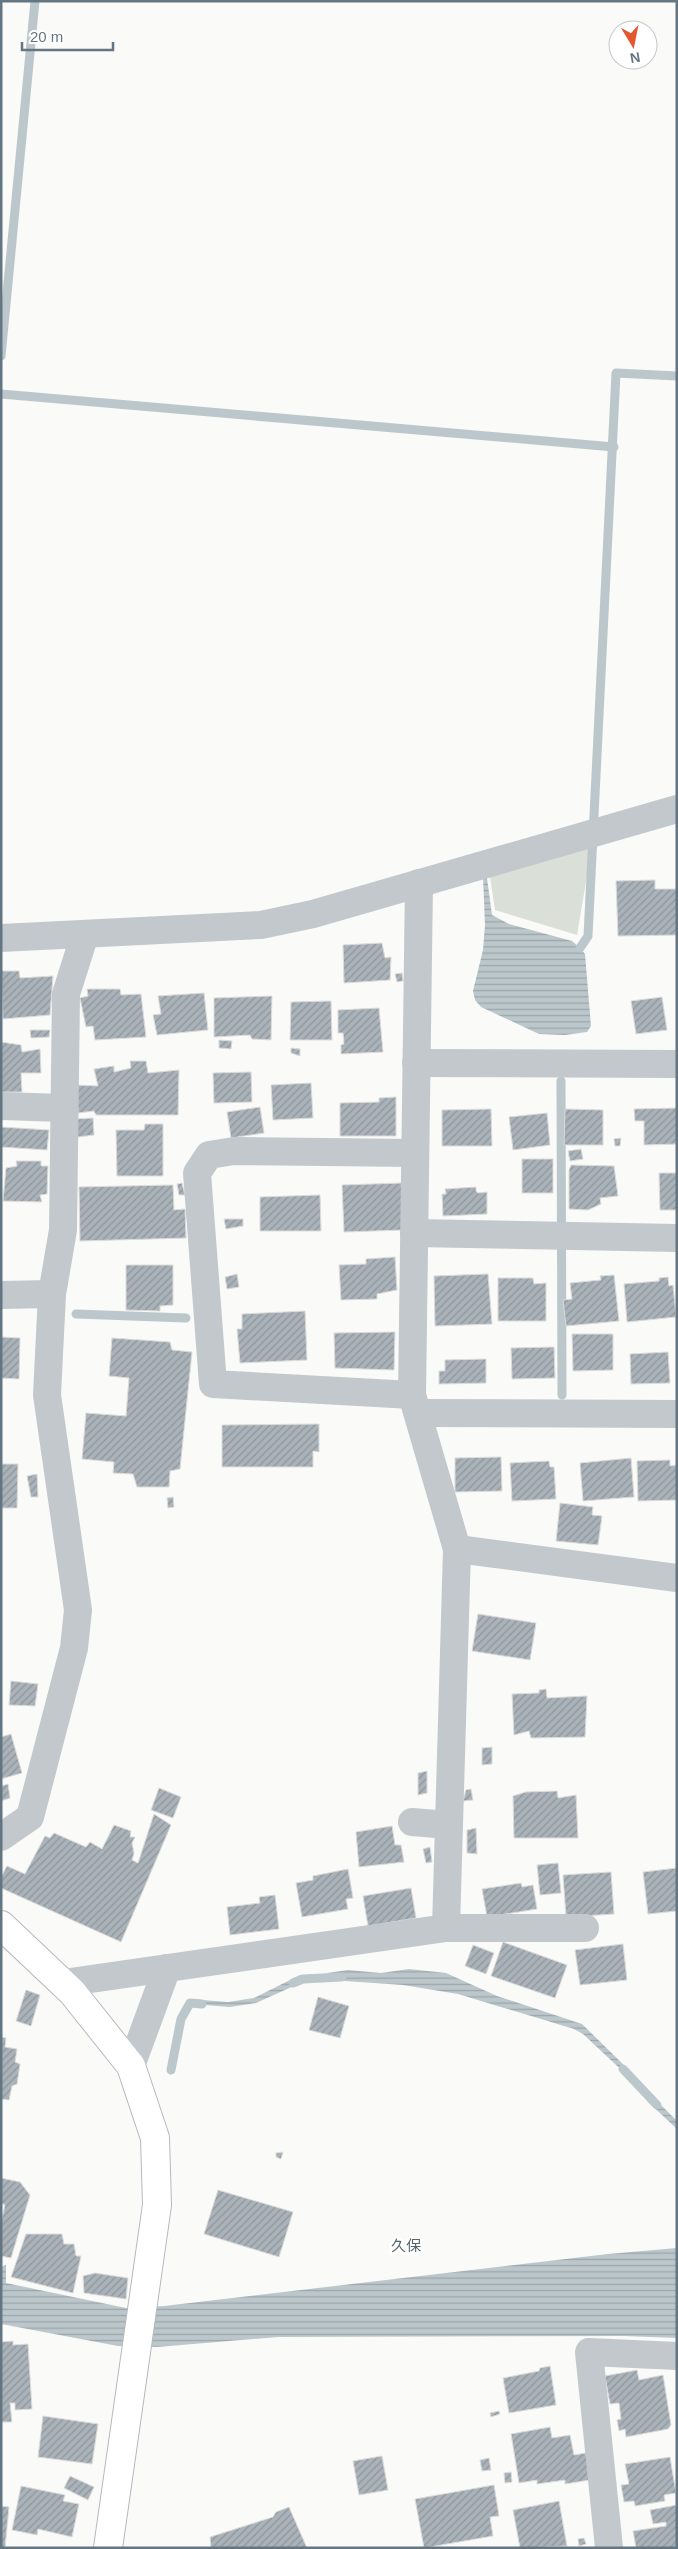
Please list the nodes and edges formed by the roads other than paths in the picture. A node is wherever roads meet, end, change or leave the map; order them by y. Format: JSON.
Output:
{"nodes":[{"id":1,"x":677,"y":809,"type":"edge"},
{"id":2,"x":419,"y":883,"type":"junction"},
{"id":3,"x":85,"y":934,"type":"junction"},
{"id":4,"x":1,"y":938,"type":"edge"},
{"id":5,"x":416,"y":1063,"type":"junction"},
{"id":6,"x":677,"y":1064,"type":"edge"},
{"id":7,"x":1,"y":1106,"type":"edge"},
{"id":8,"x":64,"y":1108,"type":"junction"},
{"id":9,"x":416,"y":1153,"type":"junction"},
{"id":10,"x":414,"y":1233,"type":"junction"},
{"id":11,"x":677,"y":1238,"type":"edge"},
{"id":12,"x":52,"y":1294,"type":"junction"},
{"id":13,"x":1,"y":1295,"type":"edge"},
{"id":14,"x":415,"y":1404,"type":"junction"},
{"id":15,"x":677,"y":1414,"type":"edge"},
{"id":16,"x":457,"y":1549,"type":"junction"},
{"id":17,"x":677,"y":1578,"type":"edge"},
{"id":18,"x":412,"y":1822,"type":"dead end"},
{"id":19,"x":448,"y":1824,"type":"junction"},
{"id":20,"x":1,"y":1837,"type":"edge"},
{"id":21,"x":1,"y":1925,"type":"edge"},
{"id":22,"x":446,"y":1928,"type":"junction"},
{"id":23,"x":585,"y":1928,"type":"dead end"},
{"id":24,"x":167,"y":1968,"type":"junction"},
{"id":25,"x":63,"y":1983,"type":"junction"},
{"id":26,"x":131,"y":2066,"type":"junction"},
{"id":27,"x":677,"y":2356,"type":"edge"},
{"id":28,"x":108,"y":2548,"type":"edge"},
{"id":29,"x":610,"y":2548,"type":"edge"}],
"edges":[{"from":1,"to":2,"type":"street"},
{"from":2,"to":3,"type":"street"},
{"from":2,"to":5,"type":"street"},
{"from":3,"to":4,"type":"street"},
{"from":3,"to":8,"type":"street"},
{"from":5,"to":6,"type":"street"},
{"from":5,"to":9,"type":"street"},
{"from":7,"to":8,"type":"street"},
{"from":8,"to":12,"type":"street"},
{"from":9,"to":10,"type":"street"},
{"from":9,"to":14,"type":"street"},
{"from":10,"to":11,"type":"street"},
{"from":10,"to":14,"type":"street"},
{"from":12,"to":13,"type":"street"},
{"from":12,"to":20,"type":"street"},
{"from":14,"to":15,"type":"street"},
{"from":14,"to":16,"type":"street"},
{"from":16,"to":17,"type":"street"},
{"from":16,"to":19,"type":"street"},
{"from":18,"to":19,"type":"street"},
{"from":19,"to":22,"type":"street"},
{"from":21,"to":25,"type":"street"},
{"from":22,"to":23,"type":"street"},
{"from":22,"to":24,"type":"street"},
{"from":24,"to":25,"type":"street"},
{"from":24,"to":26,"type":"street"},
{"from":25,"to":26,"type":"street"},
{"from":26,"to":28,"type":"street"},
{"from":27,"to":29,"type":"street"}]}
